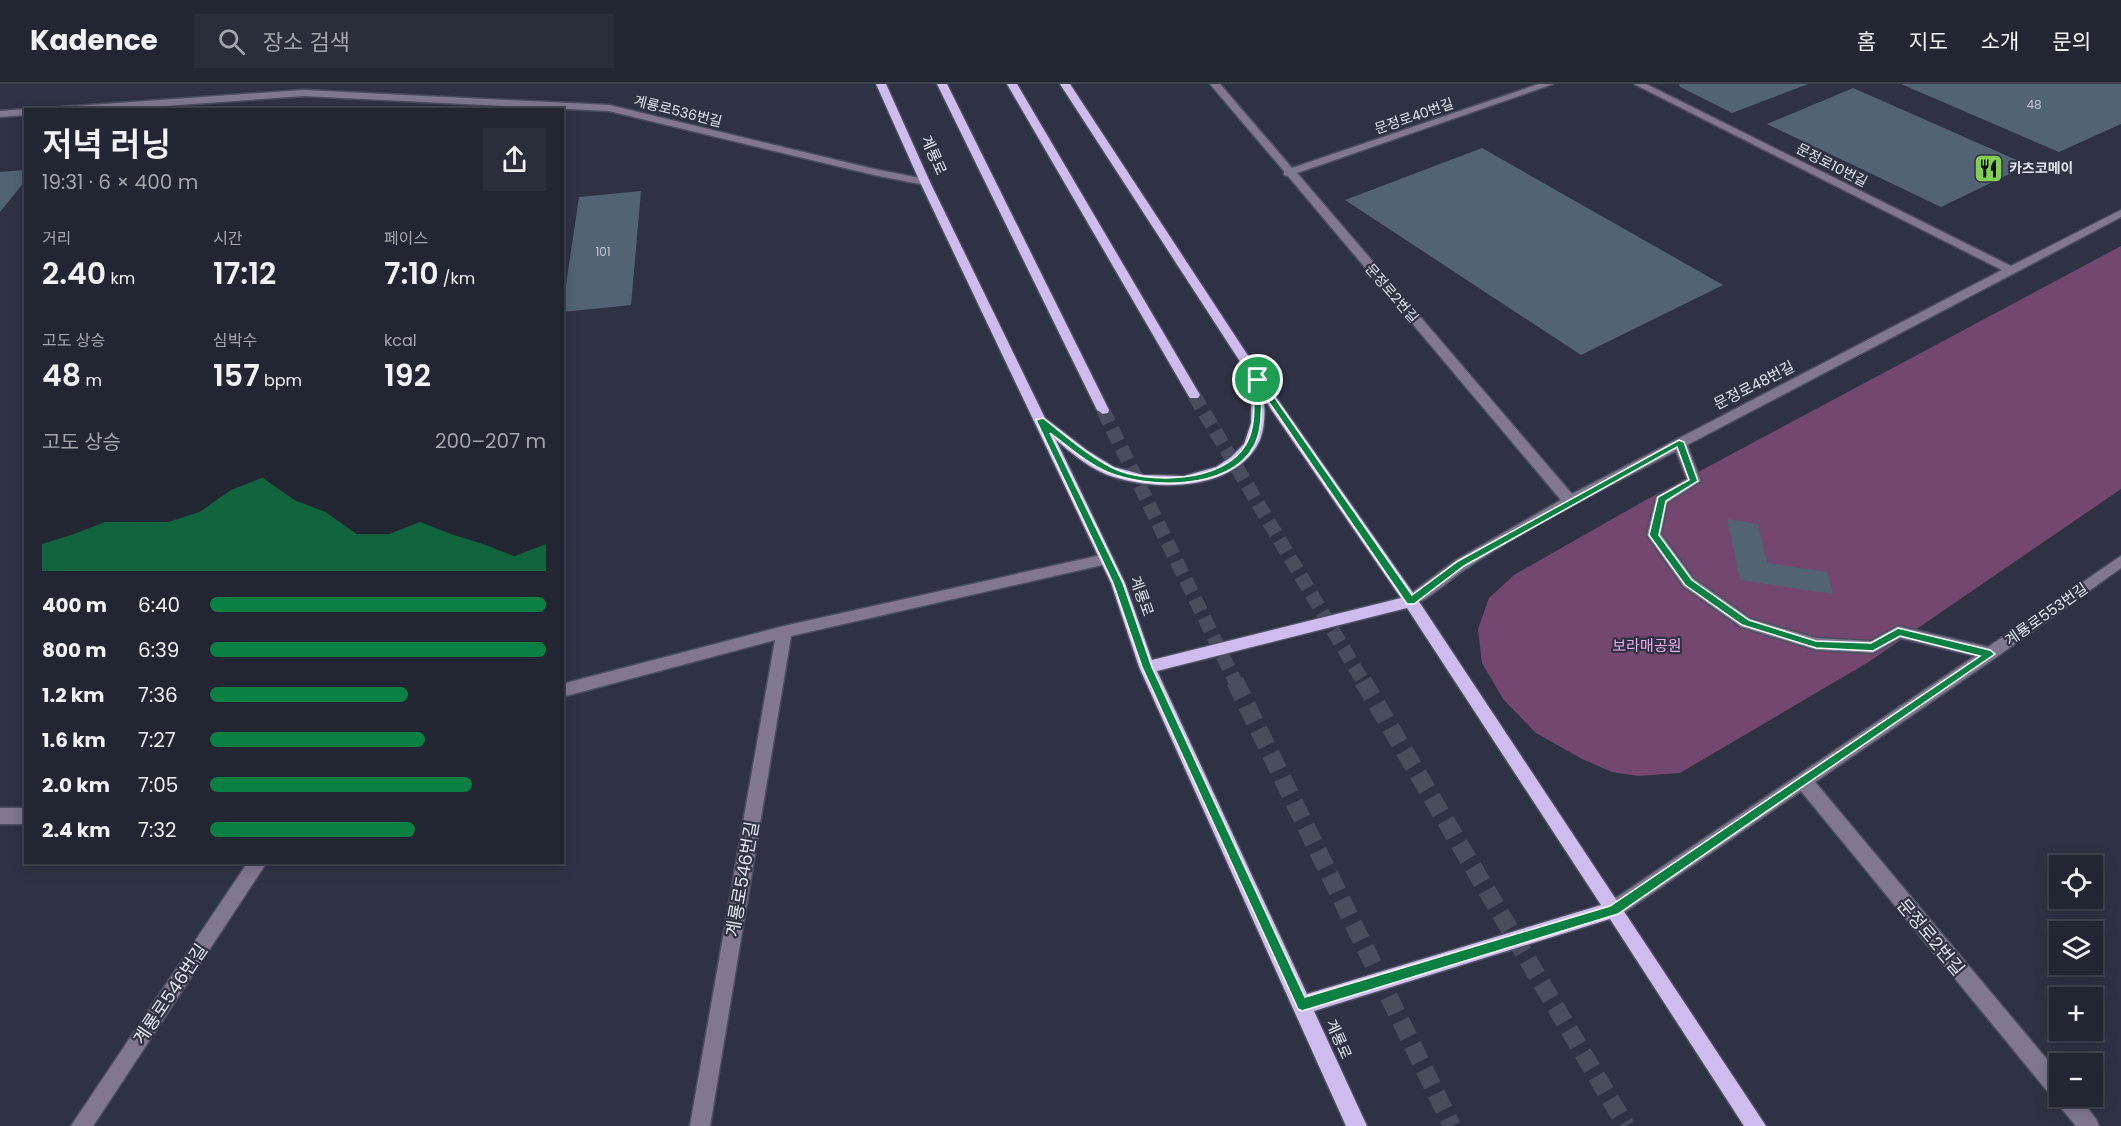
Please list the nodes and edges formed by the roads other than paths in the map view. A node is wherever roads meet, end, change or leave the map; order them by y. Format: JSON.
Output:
{"nodes":[{"id":1,"x":881,"y":84,"type":"edge"},
{"id":2,"x":942,"y":84,"type":"edge"},
{"id":3,"x":1012,"y":84,"type":"edge"},
{"id":4,"x":1065,"y":84,"type":"edge"},
{"id":5,"x":1215,"y":84,"type":"edge"},
{"id":6,"x":1548,"y":84,"type":"edge"},
{"id":7,"x":1639,"y":84,"type":"edge"},
{"id":8,"x":90,"y":108,"type":"edge"},
{"id":9,"x":24,"y":112,"type":"edge"},
{"id":10,"x":0,"y":114,"type":"edge"},
{"id":11,"x":1288,"y":173,"type":"junction"},
{"id":12,"x":925,"y":182,"type":"junction"},
{"id":13,"x":2121,"y":213,"type":"edge"},
{"id":14,"x":2012,"y":271,"type":"junction"},
{"id":15,"x":1258,"y":380,"type":"junction"},
{"id":16,"x":1194,"y":395,"type":"tunnel mouth"},
{"id":17,"x":1103,"y":410,"type":"tunnel mouth"},
{"id":18,"x":1040,"y":420,"type":"junction"},
{"id":19,"x":1679,"y":442,"type":"junction"},
{"id":20,"x":1570,"y":501,"type":"junction"},
{"id":21,"x":1106,"y":559,"type":"junction"},
{"id":22,"x":2121,"y":561,"type":"edge"},
{"id":23,"x":1411,"y":601,"type":"junction"},
{"id":24,"x":784,"y":632,"type":"junction"},
{"id":25,"x":1990,"y":654,"type":"junction"},
{"id":26,"x":1147,"y":667,"type":"junction"},
{"id":27,"x":564,"y":690,"type":"edge"},
{"id":28,"x":1804,"y":782,"type":"junction"},
{"id":29,"x":0,"y":816,"type":"edge"},
{"id":30,"x":24,"y":816,"type":"edge"},
{"id":31,"x":257,"y":864,"type":"edge"},
{"id":32,"x":1613,"y":910,"type":"junction"},
{"id":33,"x":1302,"y":1005,"type":"junction"},
{"id":34,"x":2049,"y":1078,"type":"edge"},
{"id":35,"x":2073,"y":1107,"type":"edge"},
{"id":36,"x":81,"y":1126,"type":"edge"},
{"id":37,"x":700,"y":1126,"type":"edge"},
{"id":38,"x":1357,"y":1126,"type":"edge"},
{"id":39,"x":1756,"y":1126,"type":"edge"},
{"id":40,"x":2089,"y":1126,"type":"edge"}],
"edges":[{"from":1,"to":12,"type":"main road","name":"계룡로"},
{"from":2,"to":17,"type":"main road"},
{"from":3,"to":16,"type":"main road"},
{"from":4,"to":15,"type":"main road"},
{"from":5,"to":11,"type":"street","name":"문정로2번길"},
{"from":6,"to":11,"type":"street","name":"문정로40번길"},
{"from":7,"to":14,"type":"street","name":"문정로10번길"},
{"from":8,"to":12,"type":"street","name":"계룡로536번길"},
{"from":9,"to":10,"type":"street"},
{"from":11,"to":20,"type":"street","name":"문정로2번길"},
{"from":12,"to":18,"type":"main road","name":"계룡로"},
{"from":13,"to":14,"type":"street","name":"문정로48번길"},
{"from":14,"to":19,"type":"street","name":"문정로48번길"},
{"from":15,"to":18,"type":"main road"},
{"from":15,"to":23,"type":"main road"},
{"from":18,"to":21,"type":"main road","name":"계룡로"},
{"from":19,"to":20,"type":"street","name":"문정로48번길"},
{"from":19,"to":25,"type":"street"},
{"from":20,"to":23,"type":"street","name":"문정로48번길"},
{"from":21,"to":24,"type":"street"},
{"from":21,"to":26,"type":"main road","name":"계룡로"},
{"from":22,"to":25,"type":"street","name":"계룡로553번길"},
{"from":23,"to":26,"type":"main road"},
{"from":23,"to":32,"type":"main road"},
{"from":24,"to":27,"type":"street"},
{"from":24,"to":37,"type":"street","name":"계룡로546번길"},
{"from":25,"to":28,"type":"street","name":"계룡로553번길"},
{"from":26,"to":33,"type":"main road","name":"계룡로"},
{"from":28,"to":32,"type":"street","name":"계룡로553번길"},
{"from":28,"to":34,"type":"street","name":"문정로2번길"},
{"from":29,"to":30,"type":"street"},
{"from":31,"to":36,"type":"street","name":"계룡로546번길"},
{"from":32,"to":33,"type":"main road"},
{"from":32,"to":39,"type":"main road"},
{"from":33,"to":38,"type":"main road","name":"계룡로"},
{"from":35,"to":40,"type":"street"}]}
